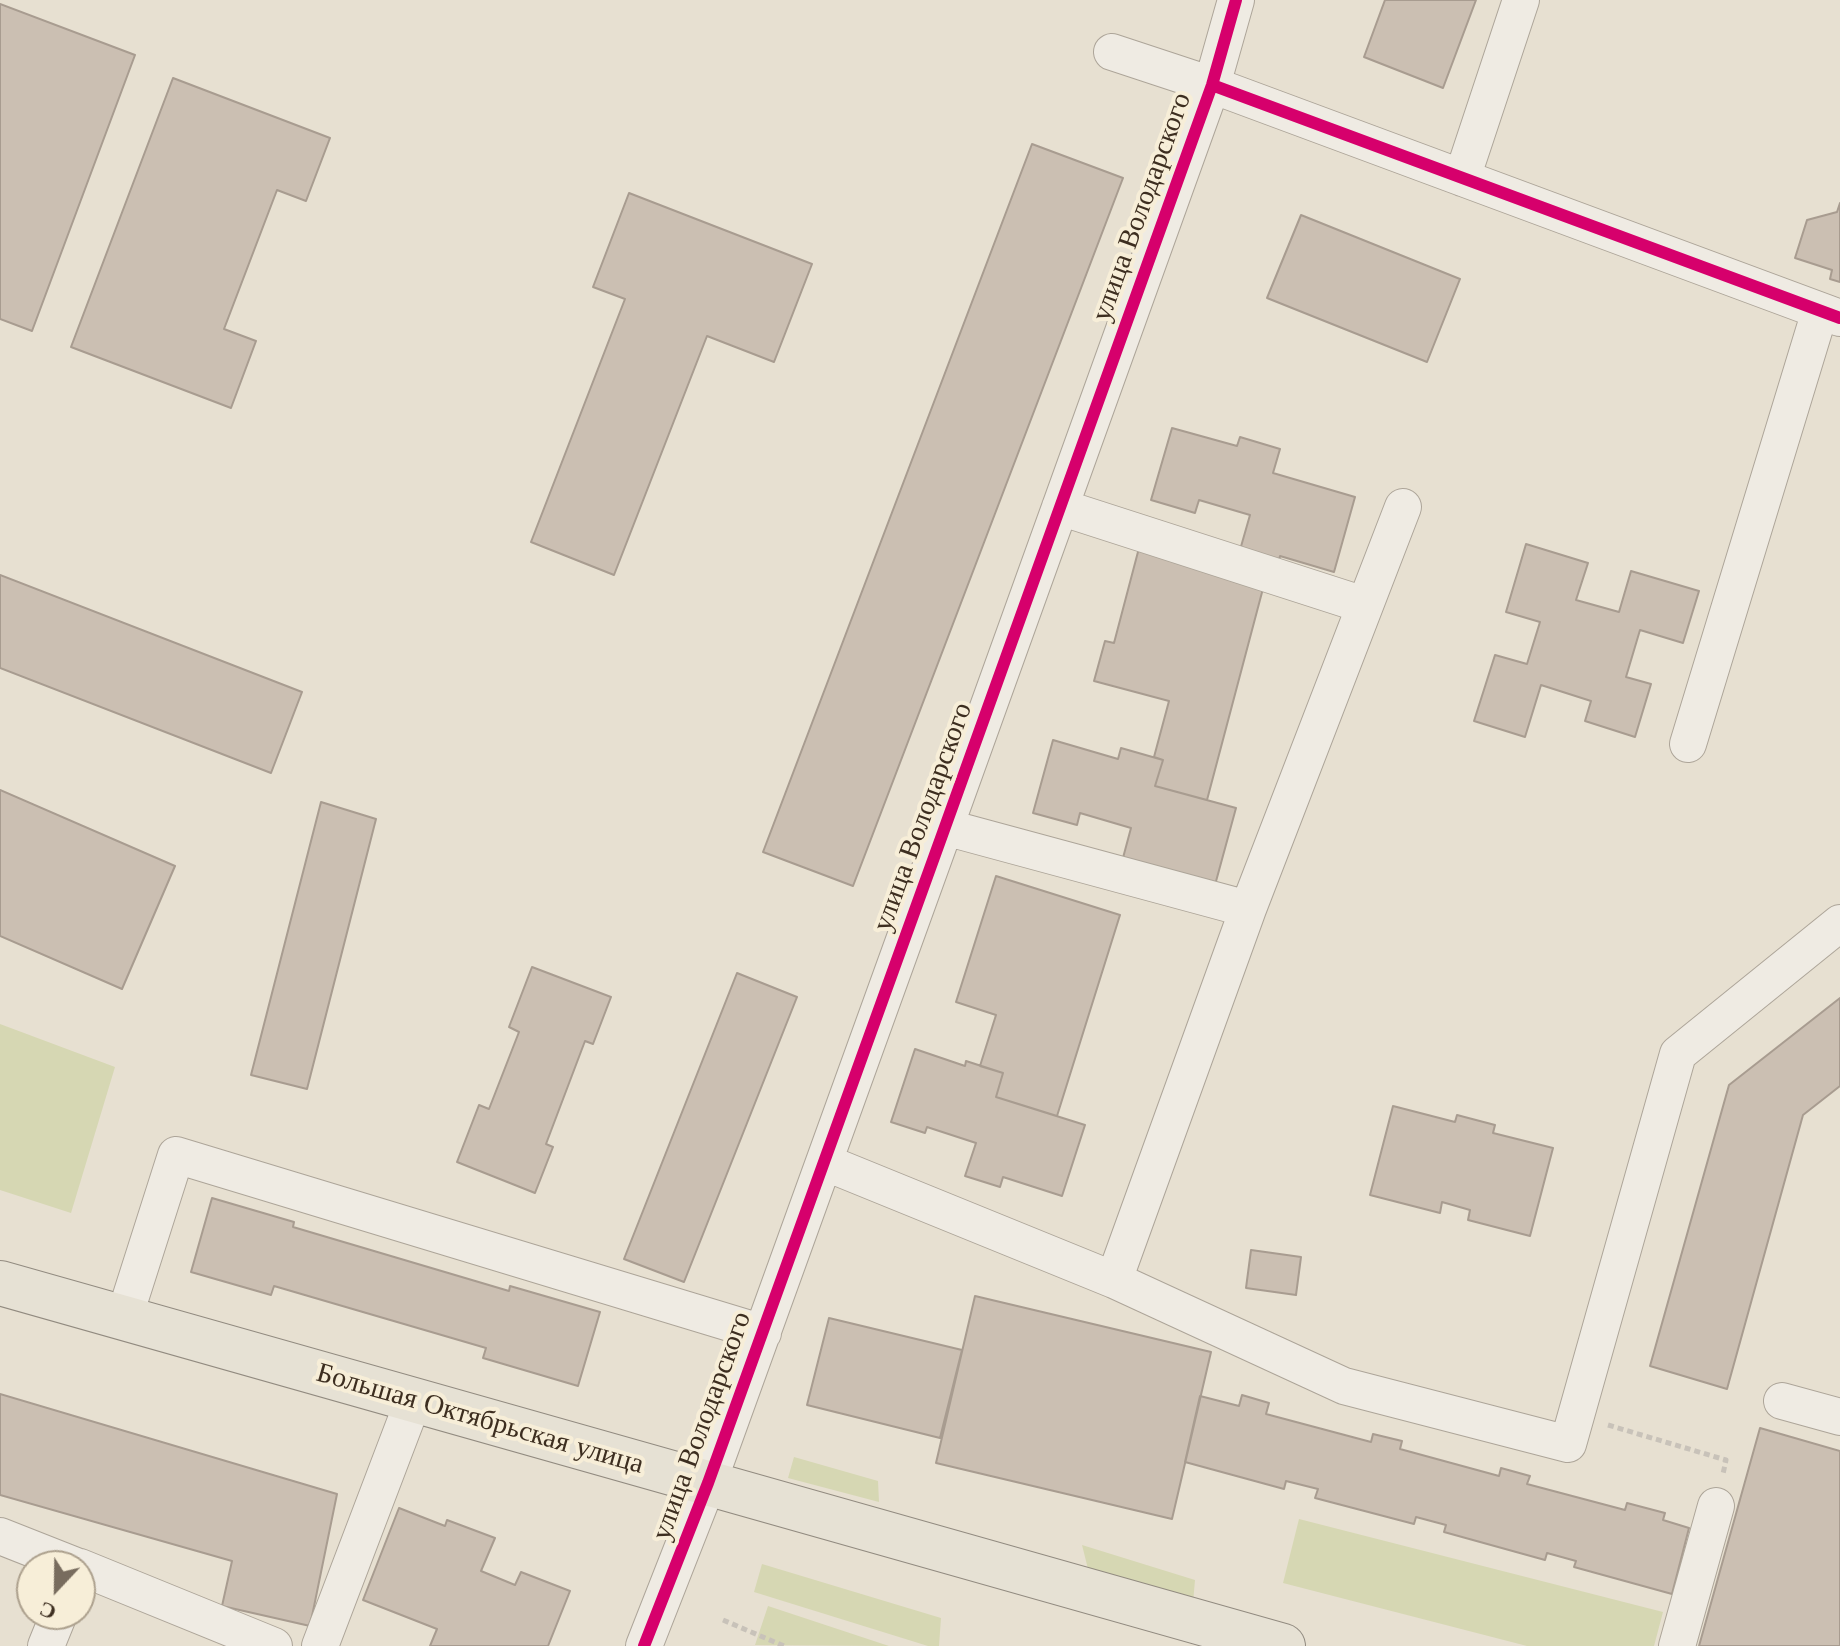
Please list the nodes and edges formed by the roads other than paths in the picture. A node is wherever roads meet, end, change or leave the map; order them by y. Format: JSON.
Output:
{"nodes":[{"id":1,"x":1236,"y":0,"type":"edge"},
{"id":2,"x":1521,"y":0,"type":"edge"},
{"id":3,"x":1112,"y":52,"type":"dead end"},
{"id":4,"x":1212,"y":85,"type":"junction"},
{"id":5,"x":1462,"y":178,"type":"junction"},
{"id":6,"x":1830,"y":314,"type":"edge"},
{"id":7,"x":1060,"y":507,"type":"junction"},
{"id":8,"x":1403,"y":507,"type":"dead end"},
{"id":9,"x":1364,"y":605,"type":"junction"},
{"id":10,"x":1688,"y":744,"type":"dead end"},
{"id":11,"x":945,"y":827,"type":"junction"},
{"id":12,"x":1248,"y":909,"type":"junction"},
{"id":13,"x":1840,"y":923,"type":"edge"},
{"id":14,"x":824,"y":1162,"type":"junction"},
{"id":15,"x":1114,"y":1280,"type":"junction"},
{"id":16,"x":0,"y":1283,"type":"edge"},
{"id":17,"x":124,"y":1318,"type":"junction"},
{"id":18,"x":763,"y":1333,"type":"junction"},
{"id":19,"x":414,"y":1399,"type":"junction"},
{"id":20,"x":1782,"y":1401,"type":"dead end"},
{"id":21,"x":1840,"y":1417,"type":"edge"},
{"id":22,"x":708,"y":1483,"type":"junction"},
{"id":23,"x":1716,"y":1506,"type":"road end"},
{"id":24,"x":0,"y":1536,"type":"edge"},
{"id":25,"x":35,"y":1550,"type":"edge"},
{"id":26,"x":96,"y":1574,"type":"edge"},
{"id":27,"x":274,"y":1646,"type":"edge"},
{"id":28,"x":320,"y":1646,"type":"edge"},
{"id":29,"x":644,"y":1646,"type":"edge"},
{"id":30,"x":1283,"y":1646,"type":"edge"},
{"id":31,"x":1677,"y":1646,"type":"edge"}],
"edges":[{"from":1,"to":4,"type":"street","name":"улица Володарского"},
{"from":2,"to":5,"type":"street"},
{"from":3,"to":4,"type":"street"},
{"from":4,"to":5,"type":"street"},
{"from":4,"to":7,"type":"street","name":"улица Володарского"},
{"from":5,"to":6,"type":"street"},
{"from":6,"to":10,"type":"street"},
{"from":7,"to":9,"type":"street"},
{"from":7,"to":11,"type":"street","name":"улица Володарского"},
{"from":8,"to":9,"type":"street"},
{"from":9,"to":12,"type":"street"},
{"from":11,"to":12,"type":"street"},
{"from":11,"to":14,"type":"street","name":"улица Володарского"},
{"from":12,"to":15,"type":"street"},
{"from":13,"to":15,"type":"street"},
{"from":14,"to":15,"type":"street"},
{"from":14,"to":18,"type":"street","name":"улица Володарского"},
{"from":16,"to":17,"type":"main road","name":"Большая Октябрьская улица"},
{"from":17,"to":18,"type":"street"},
{"from":17,"to":19,"type":"main road","name":"Большая Октябрьская улица"},
{"from":18,"to":22,"type":"street","name":"улица Володарского"},
{"from":19,"to":22,"type":"main road","name":"Большая Октябрьская улица"},
{"from":19,"to":28,"type":"street"},
{"from":20,"to":21,"type":"street"},
{"from":22,"to":29,"type":"street","name":"улица Володарского"},
{"from":22,"to":30,"type":"main road","name":"Большая Октябрьская улица"},
{"from":23,"to":31,"type":"street"},
{"from":24,"to":25,"type":"street"},
{"from":26,"to":27,"type":"street"}]}
